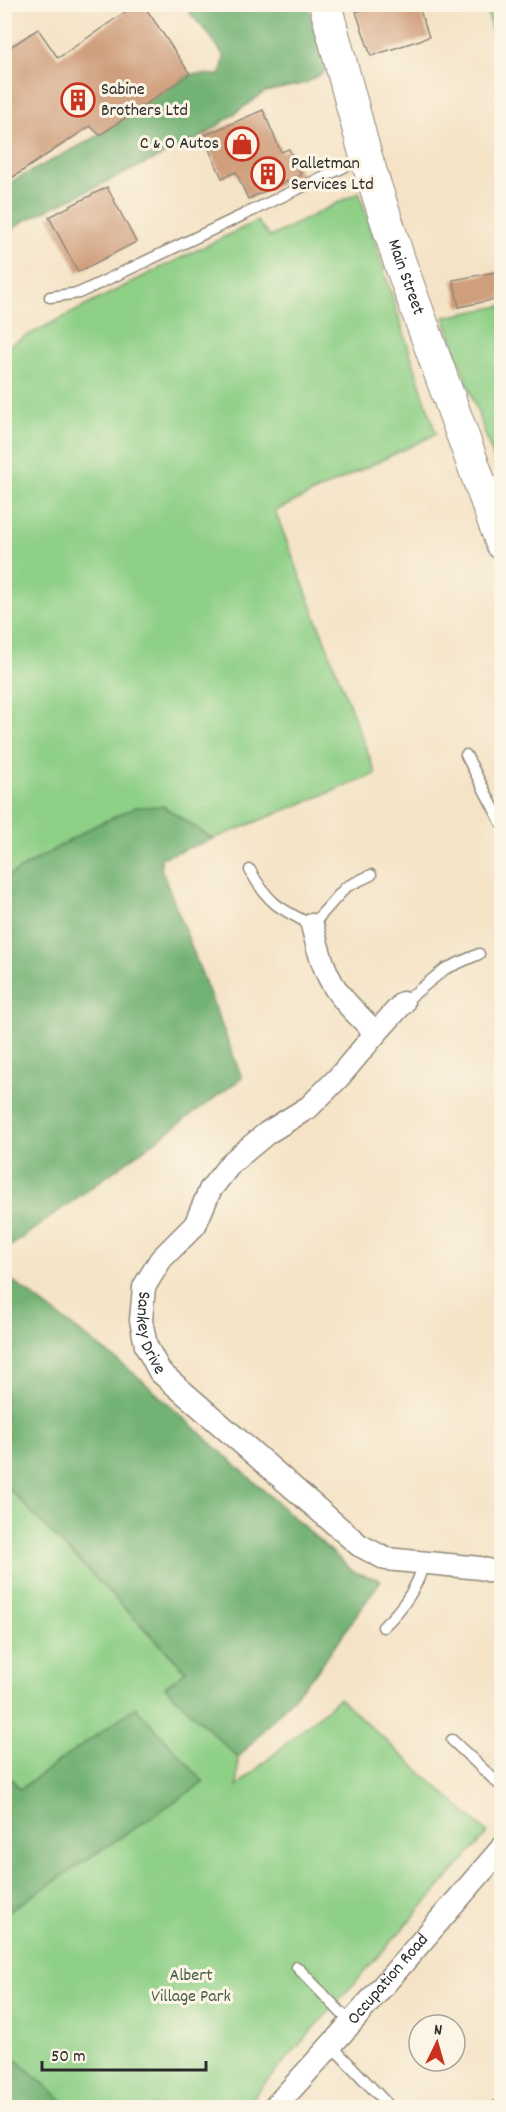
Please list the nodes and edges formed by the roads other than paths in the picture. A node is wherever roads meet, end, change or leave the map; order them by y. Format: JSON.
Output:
{"nodes":[{"id":1,"x":325,"y":4,"type":"edge"},
{"id":2,"x":366,"y":157,"type":"junction"},
{"id":3,"x":50,"y":297,"type":"dead end"},
{"id":4,"x":501,"y":544,"type":"edge"},
{"id":5,"x":466,"y":755,"type":"dead end"},
{"id":6,"x":501,"y":824,"type":"edge"},
{"id":7,"x":250,"y":870,"type":"dead end"},
{"id":8,"x":371,"y":875,"type":"dead end"},
{"id":9,"x":312,"y":925,"type":"junction"},
{"id":10,"x":480,"y":954,"type":"dead end"},
{"id":11,"x":403,"y":1003,"type":"joint"},
{"id":12,"x":376,"y":1033,"type":"junction"},
{"id":13,"x":424,"y":1562,"type":"junction"},
{"id":14,"x":501,"y":1574,"type":"edge"},
{"id":15,"x":383,"y":1627,"type":"dead end"},
{"id":16,"x":452,"y":1740,"type":"dead end"},
{"id":17,"x":501,"y":1787,"type":"edge"},
{"id":18,"x":501,"y":1848,"type":"edge"},
{"id":19,"x":297,"y":1966,"type":"dead end"},
{"id":20,"x":351,"y":2023,"type":"junction"},
{"id":21,"x":330,"y":2044,"type":"junction"},
{"id":22,"x":501,"y":2104,"type":"edge"},
{"id":23,"x":274,"y":2108,"type":"edge"},
{"id":24,"x":390,"y":2108,"type":"edge"},
{"id":25,"x":493,"y":2108,"type":"edge"}],
"edges":[{"from":1,"to":2,"type":"street","name":"Main Street"},
{"from":2,"to":3,"type":"lane"},
{"from":2,"to":4,"type":"street","name":"Main Street"},
{"from":5,"to":6,"type":"lane"},
{"from":7,"to":9,"type":"lane"},
{"from":8,"to":9,"type":"lane"},
{"from":9,"to":12,"type":"street"},
{"from":10,"to":11,"type":"lane"},
{"from":11,"to":12,"type":"street","name":"Sankey Drive"},
{"from":12,"to":13,"type":"street","name":"Sankey Drive"},
{"from":13,"to":14,"type":"street","name":"Sankey Drive"},
{"from":13,"to":15,"type":"lane"},
{"from":16,"to":17,"type":"lane"},
{"from":18,"to":20,"type":"street","name":"Occupation Road"},
{"from":19,"to":20,"type":"lane"},
{"from":20,"to":21,"type":"street","name":"Occupation Road"},
{"from":21,"to":23,"type":"street","name":"Occupation Road"},
{"from":21,"to":24,"type":"lane"},
{"from":22,"to":25,"type":"lane"}]}
